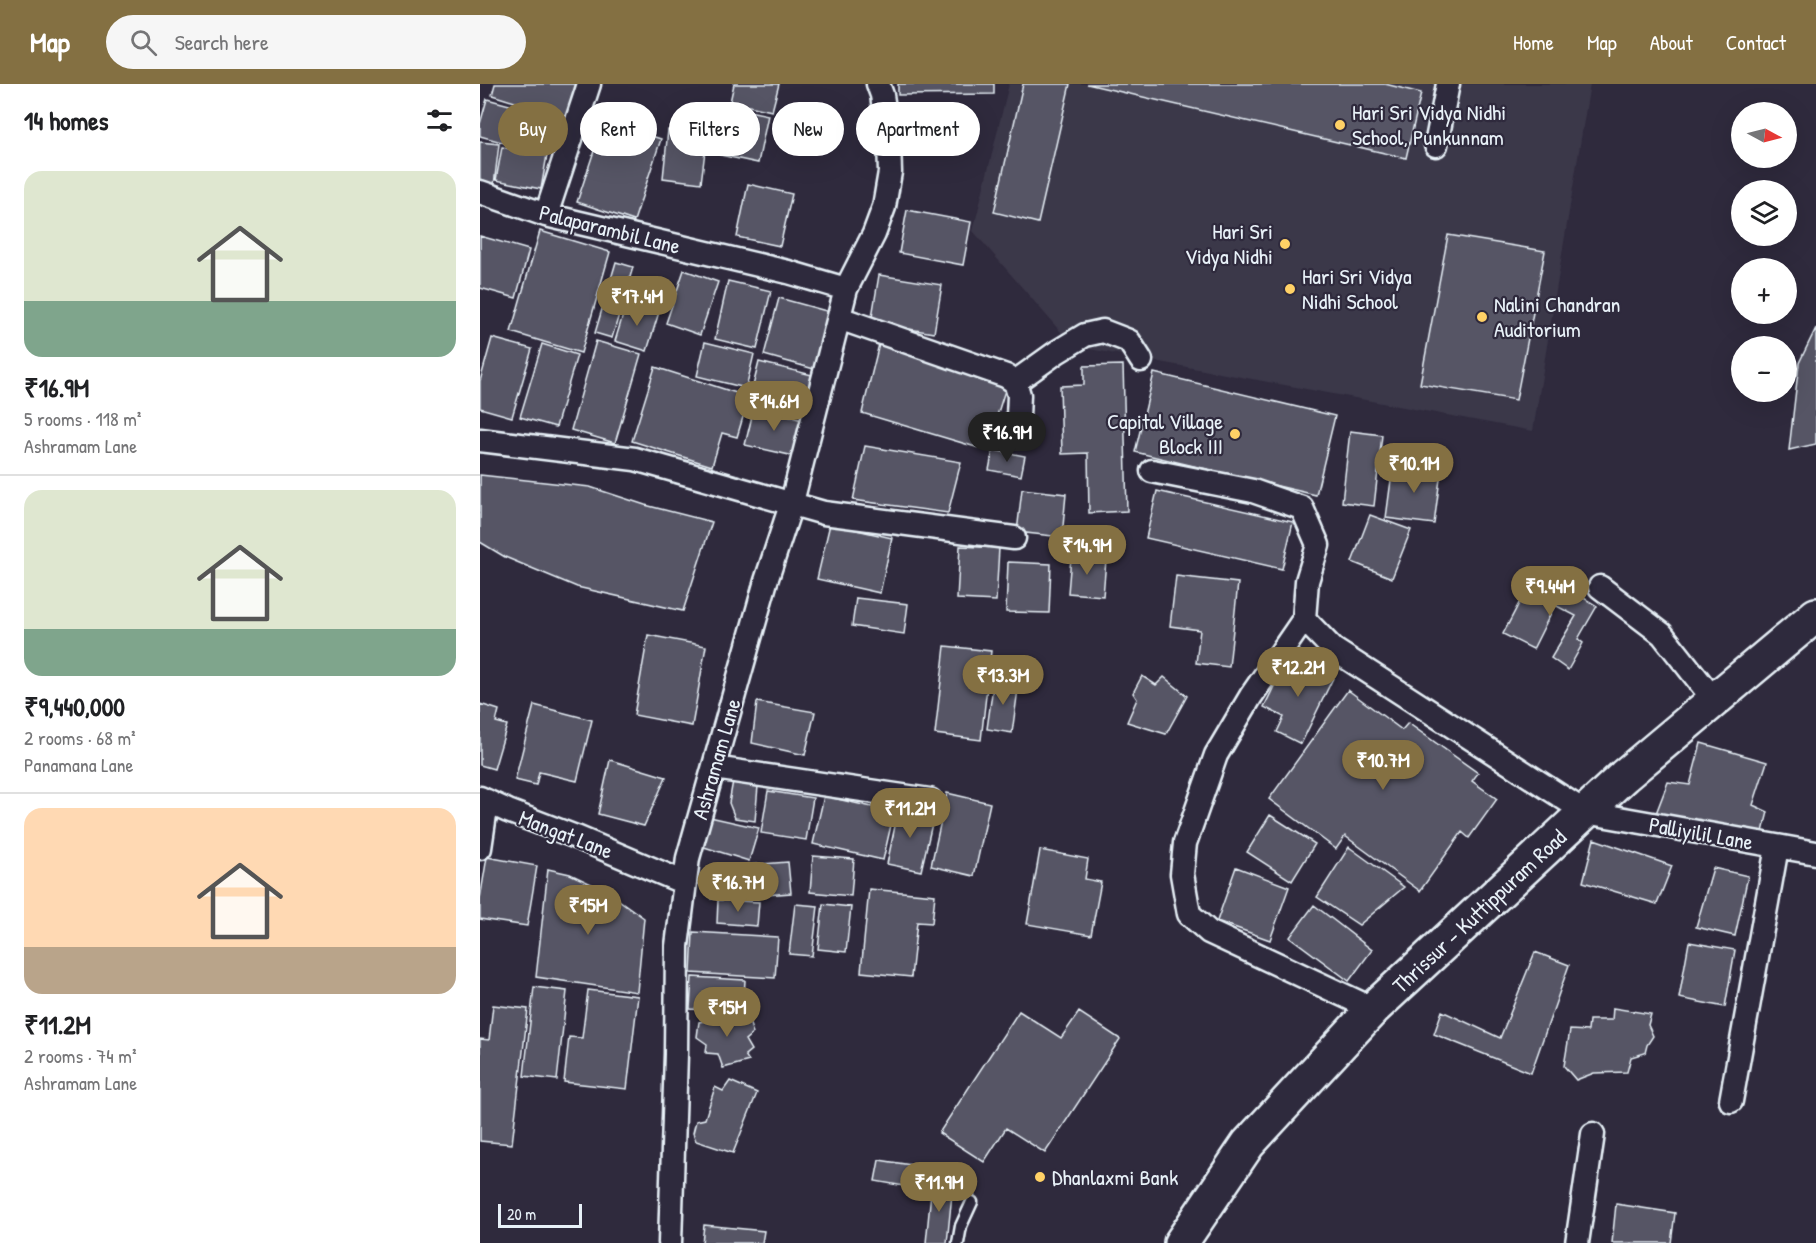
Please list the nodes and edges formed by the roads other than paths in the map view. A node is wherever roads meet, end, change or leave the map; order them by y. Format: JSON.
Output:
{"nodes":[{"id":1,"x":589,"y":84,"type":"edge"},
{"id":2,"x":878,"y":84,"type":"edge"},
{"id":3,"x":1448,"y":84,"type":"edge"},
{"id":4,"x":1436,"y":145,"type":"dead end"},
{"id":5,"x":480,"y":192,"type":"edge"},
{"id":6,"x":546,"y":215,"type":"junction"},
{"id":7,"x":846,"y":289,"type":"junction"},
{"id":8,"x":839,"y":318,"type":"junction"},
{"id":9,"x":1141,"y":360,"type":"dead end"},
{"id":10,"x":1015,"y":382,"type":"junction"},
{"id":11,"x":1018,"y":417,"type":"dead end"},
{"id":12,"x":480,"y":440,"type":"edge"},
{"id":13,"x":1152,"y":471,"type":"dead end"},
{"id":14,"x":792,"y":502,"type":"junction"},
{"id":15,"x":1014,"y":538,"type":"dead end"},
{"id":16,"x":1600,"y":587,"type":"dead end"},
{"id":17,"x":1816,"y":615,"type":"edge"},
{"id":18,"x":1304,"y":619,"type":"junction"},
{"id":19,"x":1714,"y":700,"type":"junction"},
{"id":20,"x":714,"y":768,"type":"junction"},
{"id":21,"x":484,"y":799,"type":"edge"},
{"id":22,"x":930,"y":800,"type":"dead end"},
{"id":23,"x":1586,"y":812,"type":"junction"},
{"id":24,"x":1777,"y":847,"type":"junction"},
{"id":25,"x":480,"y":848,"type":"edge"},
{"id":26,"x":1816,"y":854,"type":"edge"},
{"id":27,"x":685,"y":883,"type":"junction"},
{"id":28,"x":1373,"y":1009,"type":"junction"},
{"id":29,"x":1731,"y":1101,"type":"dead end"},
{"id":30,"x":1593,"y":1134,"type":"dead end"},
{"id":31,"x":972,"y":1202,"type":"dead end"},
{"id":32,"x":670,"y":1243,"type":"edge"},
{"id":33,"x":958,"y":1243,"type":"edge"},
{"id":34,"x":1181,"y":1243,"type":"edge"},
{"id":35,"x":1577,"y":1243,"type":"edge"}],
"edges":[{"from":1,"to":6,"type":"street"},
{"from":2,"to":7,"type":"street","name":"Ashramam Lane"},
{"from":3,"to":4,"type":"street"},
{"from":5,"to":6,"type":"street","name":"Palaparambil Lane"},
{"from":6,"to":7,"type":"street","name":"Palaparambil Lane"},
{"from":7,"to":8,"type":"street","name":"Ashramam Lane"},
{"from":8,"to":10,"type":"street"},
{"from":8,"to":14,"type":"street","name":"Ashramam Lane"},
{"from":9,"to":10,"type":"street"},
{"from":10,"to":11,"type":"street"},
{"from":12,"to":14,"type":"street"},
{"from":13,"to":18,"type":"street"},
{"from":14,"to":15,"type":"street"},
{"from":14,"to":20,"type":"street","name":"Ashramam Lane"},
{"from":16,"to":19,"type":"street"},
{"from":17,"to":19,"type":"main road","name":"Thrissur – Kuttippuram Road"},
{"from":18,"to":23,"type":"street"},
{"from":18,"to":28,"type":"street"},
{"from":19,"to":23,"type":"main road","name":"Thrissur – Kuttippuram Road"},
{"from":20,"to":22,"type":"street"},
{"from":20,"to":27,"type":"street","name":"Ashramam Lane"},
{"from":21,"to":25,"type":"street"},
{"from":21,"to":27,"type":"street","name":"Mangat Lane"},
{"from":23,"to":24,"type":"street","name":"Palliyilil Lane"},
{"from":23,"to":28,"type":"main road","name":"Thrissur – Kuttippuram Road"},
{"from":24,"to":26,"type":"street","name":"Palliyilil Lane"},
{"from":24,"to":29,"type":"street"},
{"from":27,"to":32,"type":"street","name":"Ashramam Lane"},
{"from":28,"to":34,"type":"main road","name":"Thrissur – Kuttippuram Road"},
{"from":30,"to":35,"type":"street"},
{"from":31,"to":33,"type":"lane"}]}
